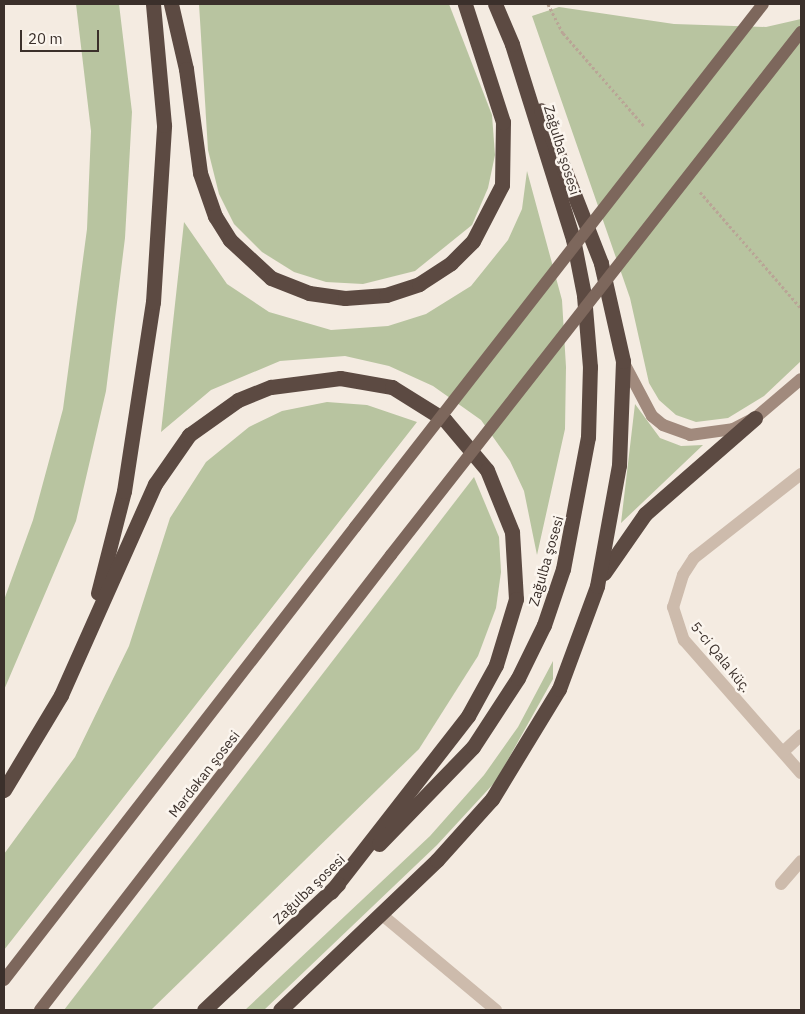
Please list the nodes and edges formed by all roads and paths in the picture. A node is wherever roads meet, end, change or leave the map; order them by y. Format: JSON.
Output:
{"nodes":[{"id":1,"x":153,"y":4,"type":"edge"},
{"id":2,"x":171,"y":4,"type":"edge"},
{"id":3,"x":465,"y":4,"type":"edge"},
{"id":4,"x":495,"y":4,"type":"edge"},
{"id":5,"x":548,"y":4,"type":"edge"},
{"id":6,"x":763,"y":4,"type":"edge"},
{"id":7,"x":801,"y":32,"type":"edge"},
{"id":8,"x":512,"y":44,"type":"junction"},
{"id":9,"x":647,"y":130,"type":"dead end"},
{"id":10,"x":698,"y":190,"type":"dead end"},
{"id":11,"x":801,"y":308,"type":"edge"},
{"id":12,"x":623,"y":361,"type":"junction"},
{"id":13,"x":801,"y":379,"type":"edge"},
{"id":14,"x":755,"y":418,"type":"junction"},
{"id":15,"x":801,"y":474,"type":"edge"},
{"id":16,"x":597,"y":586,"type":"junction"},
{"id":17,"x":88,"y":633,"type":"junction"},
{"id":18,"x":801,"y":735,"type":"edge"},
{"id":19,"x":783,"y":752,"type":"junction"},
{"id":20,"x":801,"y":773,"type":"edge"},
{"id":21,"x":4,"y":790,"type":"edge"},
{"id":22,"x":801,"y":861,"type":"edge"},
{"id":23,"x":781,"y":884,"type":"dead end"},
{"id":24,"x":331,"y":892,"type":"junction"},
{"id":25,"x":381,"y":914,"type":"junction"},
{"id":26,"x":4,"y":980,"type":"edge"},
{"id":27,"x":40,"y":1010,"type":"edge"},
{"id":28,"x":204,"y":1010,"type":"edge"},
{"id":29,"x":280,"y":1010,"type":"edge"},
{"id":30,"x":496,"y":1010,"type":"edge"}],
"edges":[{"from":1,"to":17,"type":"highway"},
{"from":2,"to":3,"type":"highway"},
{"from":4,"to":8,"type":"highway","name":"Zağulba şosesi"},
{"from":5,"to":9,"type":"path"},
{"from":6,"to":26,"type":"main road","bridge":true},
{"from":7,"to":27,"type":"main road","name":"Mərdəkan şosesi","bridge":true},
{"from":8,"to":12,"type":"highway"},
{"from":8,"to":24,"type":"highway","name":"Zağulba şosesi"},
{"from":10,"to":11,"type":"path"},
{"from":12,"to":14,"type":"street"},
{"from":12,"to":16,"type":"highway"},
{"from":13,"to":14,"type":"street"},
{"from":14,"to":16,"type":"highway"},
{"from":15,"to":19,"type":"street","name":"5-ci Qala küç."},
{"from":16,"to":25,"type":"highway"},
{"from":17,"to":21,"type":"highway"},
{"from":17,"to":24,"type":"highway"},
{"from":18,"to":19,"type":"street"},
{"from":19,"to":20,"type":"street","name":"5-ci Qala küç."},
{"from":22,"to":23,"type":"street"},
{"from":24,"to":28,"type":"highway","name":"Zağulba şosesi"},
{"from":25,"to":29,"type":"highway"},
{"from":25,"to":30,"type":"street"}]}
